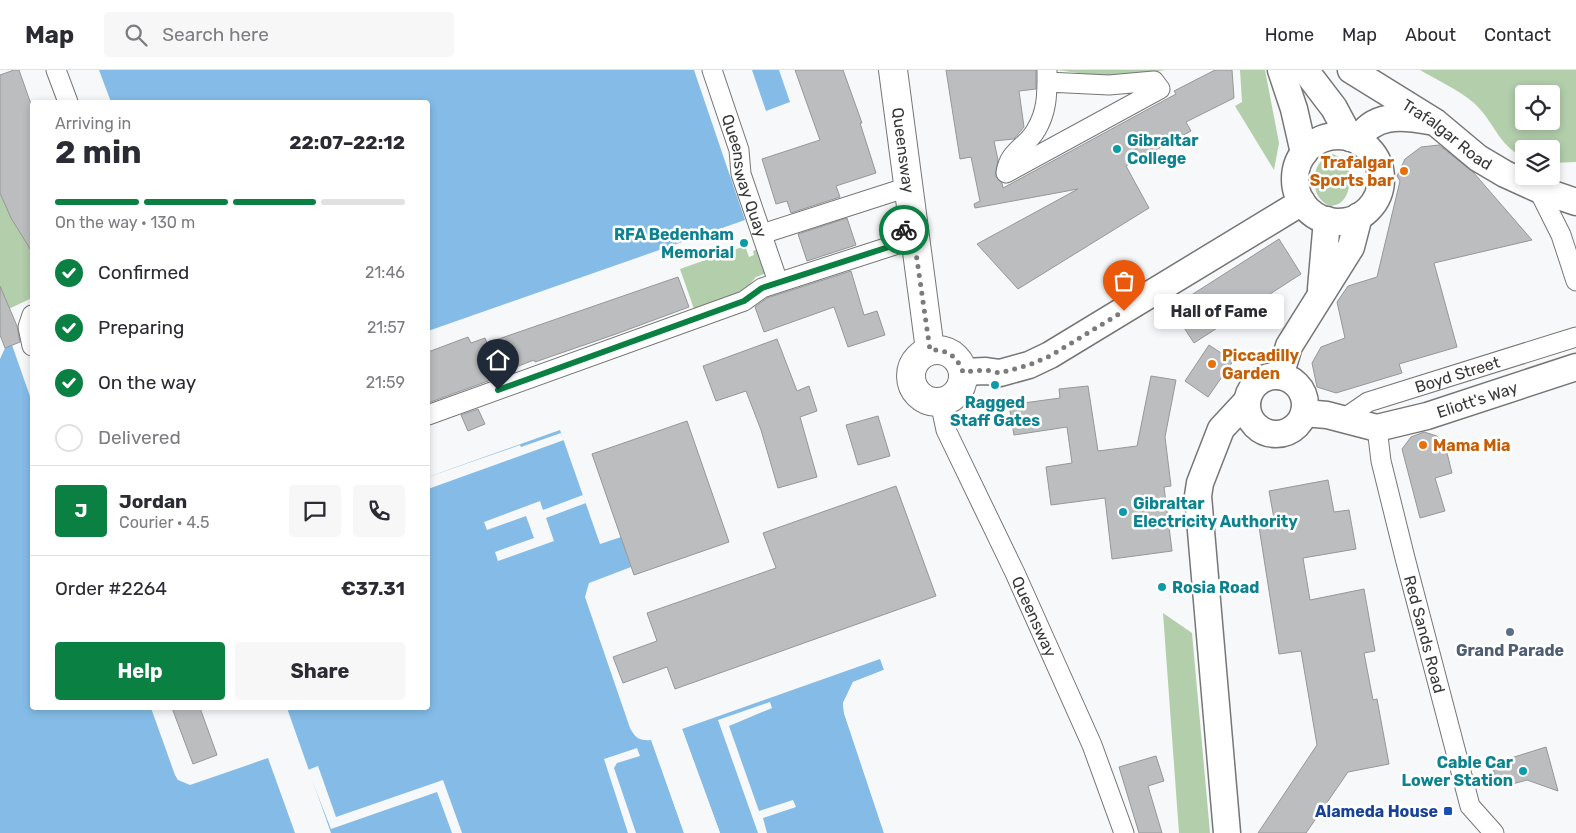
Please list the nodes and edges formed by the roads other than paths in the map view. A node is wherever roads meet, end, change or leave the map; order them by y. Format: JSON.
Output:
{"nodes":[{"id":1,"x":56,"y":70,"type":"edge"},
{"id":2,"x":712,"y":70,"type":"edge"},
{"id":3,"x":893,"y":70,"type":"edge"},
{"id":4,"x":1281,"y":70,"type":"edge"},
{"id":5,"x":1305,"y":70,"type":"edge"},
{"id":6,"x":1351,"y":70,"type":"edge"},
{"id":7,"x":1047,"y":76,"type":"edge"},
{"id":8,"x":67,"y":100,"type":"edge"},
{"id":9,"x":1434,"y":122,"type":"junction"},
{"id":10,"x":1354,"y":139,"type":"junction"},
{"id":11,"x":1304,"y":153,"type":"junction"},
{"id":12,"x":908,"y":187,"type":"junction"},
{"id":13,"x":1538,"y":189,"type":"junction"},
{"id":14,"x":1302,"y":202,"type":"junction"},
{"id":15,"x":1576,"y":202,"type":"edge"},
{"id":16,"x":1359,"y":216,"type":"junction"},
{"id":17,"x":911,"y":218,"type":"junction"},
{"id":18,"x":1327,"y":220,"type":"junction"},
{"id":19,"x":762,"y":234,"type":"junction"},
{"id":20,"x":1576,"y":281,"type":"edge"},
{"id":21,"x":778,"y":282,"type":"junction"},
{"id":22,"x":1320,"y":292,"type":"junction"},
{"id":23,"x":30,"y":321,"type":"edge"},
{"id":24,"x":30,"y":337,"type":"edge"},
{"id":25,"x":1576,"y":337,"type":"edge"},
{"id":26,"x":930,"y":350,"type":"junction"},
{"id":27,"x":1576,"y":367,"type":"edge"},
{"id":28,"x":963,"y":372,"type":"junction"},
{"id":29,"x":1280,"y":376,"type":"junction"},
{"id":30,"x":940,"y":402,"type":"junction"},
{"id":31,"x":1250,"y":413,"type":"junction"},
{"id":32,"x":1304,"y":413,"type":"junction"},
{"id":33,"x":430,"y":415,"type":"edge"},
{"id":34,"x":1342,"y":420,"type":"junction"},
{"id":35,"x":1377,"y":428,"type":"junction"},
{"id":36,"x":1124,"y":833,"type":"edge"},
{"id":37,"x":1227,"y":833,"type":"edge"},
{"id":38,"x":1494,"y":833,"type":"edge"}],
"edges":[{"from":1,"to":8,"type":"street"},
{"from":2,"to":19,"type":"street","name":"Queensway Quay"},
{"from":3,"to":12,"type":"main road","name":"Queensway"},
{"from":4,"to":11,"type":"main road"},
{"from":5,"to":10,"type":"main road"},
{"from":6,"to":9,"type":"main road","name":"Trafalgar Road"},
{"from":7,"to":7,"type":"street"},
{"from":9,"to":10,"type":"main road"},
{"from":9,"to":13,"type":"main road","name":"Trafalgar Road"},
{"from":10,"to":11,"type":"main road"},
{"from":10,"to":16,"type":"main road"},
{"from":11,"to":14,"type":"main road"},
{"from":12,"to":17,"type":"main road","name":"Queensway"},
{"from":12,"to":19,"type":"street"},
{"from":13,"to":15,"type":"main road","name":"Trafalgar Road"},
{"from":13,"to":20,"type":"street"},
{"from":14,"to":18,"type":"main road"},
{"from":14,"to":28,"type":"main road"},
{"from":16,"to":18,"type":"main road"},
{"from":16,"to":22,"type":"main road"},
{"from":17,"to":21,"type":"street"},
{"from":17,"to":26,"type":"main road","name":"Queensway"},
{"from":18,"to":22,"type":"main road"},
{"from":19,"to":21,"type":"street","name":"Queensway Quay"},
{"from":21,"to":33,"type":"street"},
{"from":22,"to":29,"type":"main road"},
{"from":23,"to":24,"type":"street"},
{"from":25,"to":34,"type":"street","name":"Boyd Street"},
{"from":26,"to":28,"type":"main road"},
{"from":26,"to":30,"type":"main road"},
{"from":27,"to":35,"type":"main road","name":"Eliott's Way"},
{"from":28,"to":30,"type":"main road"},
{"from":29,"to":31,"type":"main road"},
{"from":29,"to":32,"type":"main road"},
{"from":30,"to":36,"type":"street","name":"Queensway"},
{"from":31,"to":32,"type":"main road"},
{"from":31,"to":37,"type":"main road"},
{"from":32,"to":34,"type":"main road"},
{"from":34,"to":35,"type":"main road"},
{"from":35,"to":38,"type":"street","name":"Red Sands Road"}]}
